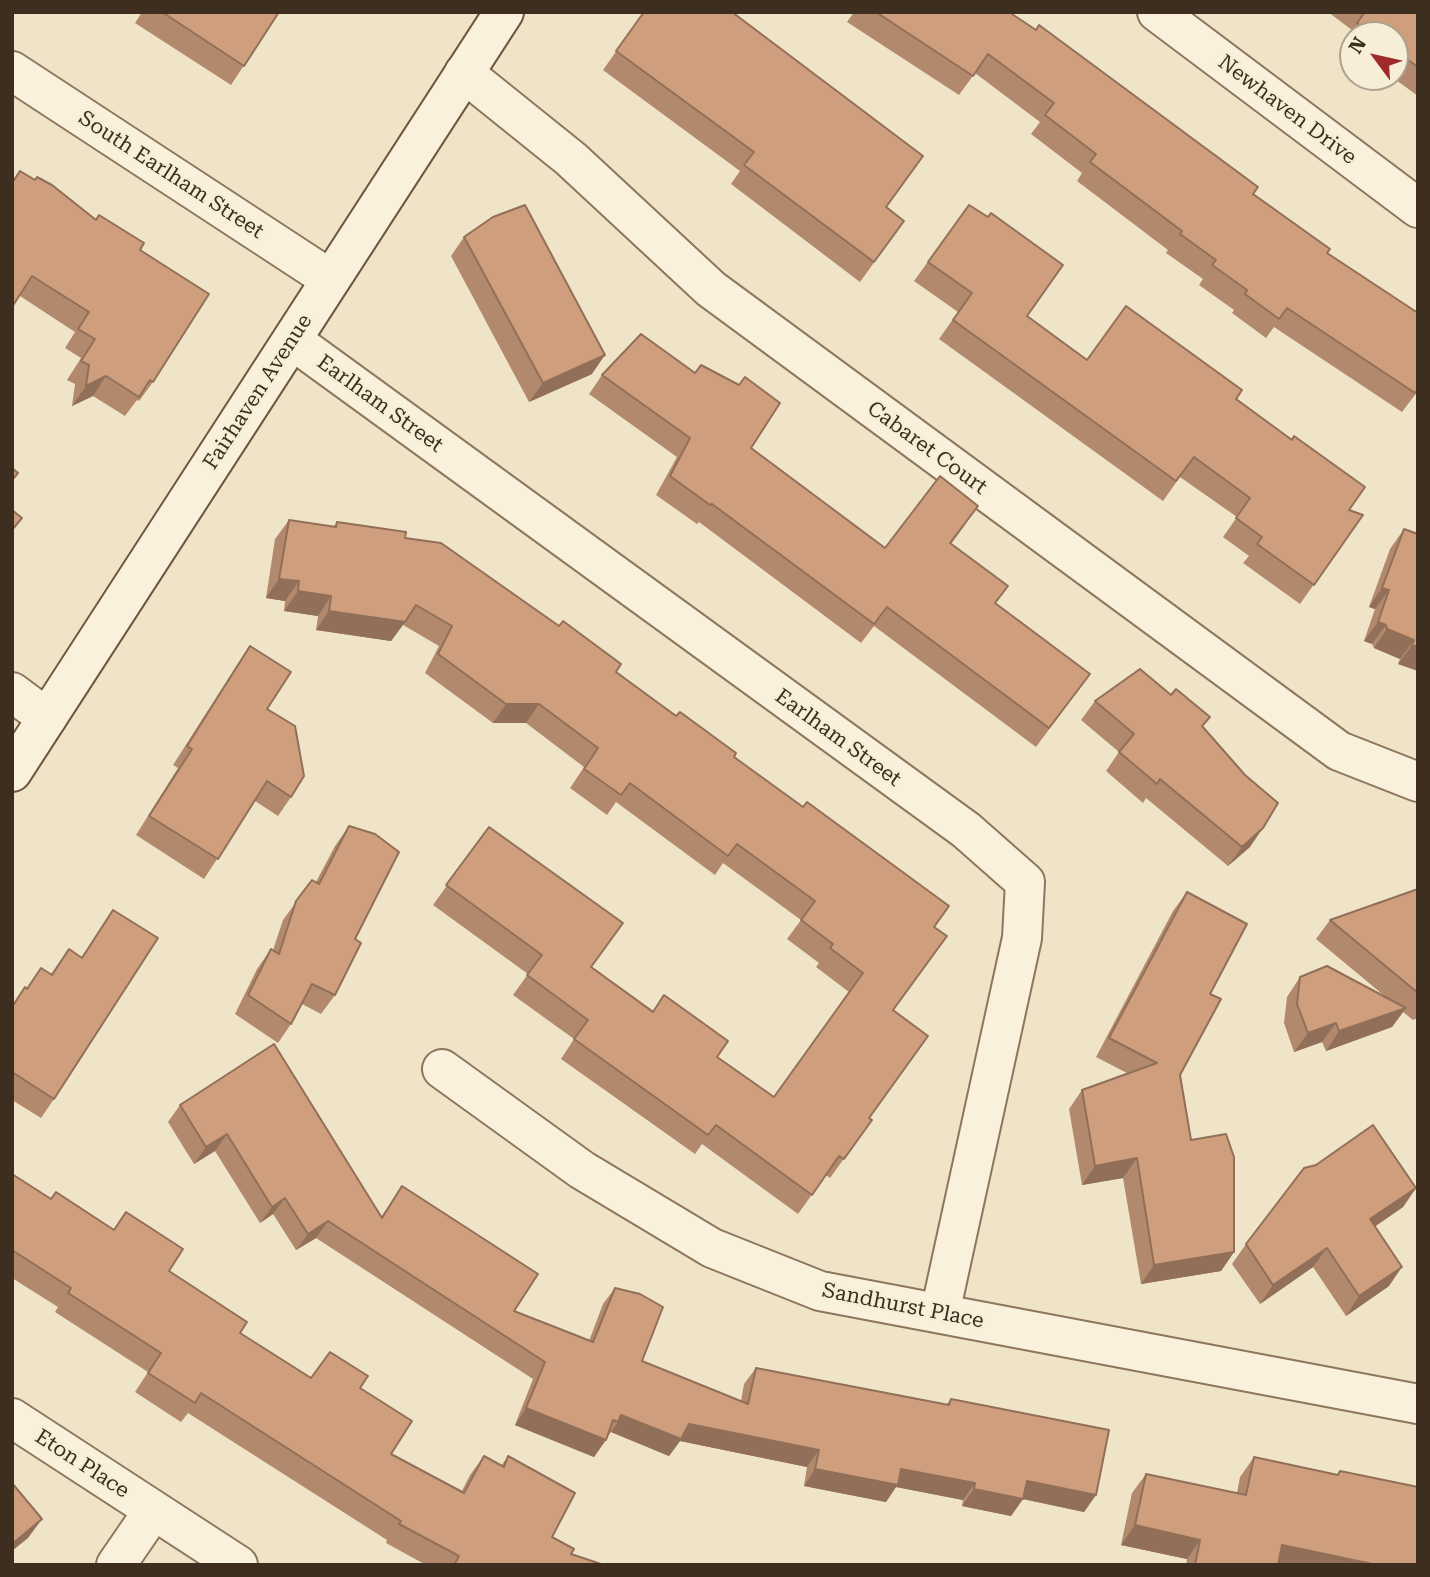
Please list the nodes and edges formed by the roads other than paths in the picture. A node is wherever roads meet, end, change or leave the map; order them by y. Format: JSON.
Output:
{"nodes":[{"id":1,"x":503,"y":12,"type":"edge"},
{"id":2,"x":1157,"y":12,"type":"edge"},
{"id":3,"x":12,"y":71,"type":"edge"},
{"id":4,"x":464,"y":73,"type":"junction"},
{"id":5,"x":1418,"y":208,"type":"edge"},
{"id":6,"x":330,"y":279,"type":"junction"},
{"id":7,"x":292,"y":340,"type":"junction"},
{"id":8,"x":12,"y":692,"type":"edge"},
{"id":9,"x":47,"y":718,"type":"junction"},
{"id":10,"x":12,"y":772,"type":"edge"},
{"id":11,"x":1418,"y":782,"type":"edge"},
{"id":12,"x":442,"y":1069,"type":"dead end"},
{"id":13,"x":940,"y":1313,"type":"junction"},
{"id":14,"x":1418,"y":1404,"type":"edge"},
{"id":15,"x":12,"y":1418,"type":"edge"},
{"id":16,"x":153,"y":1511,"type":"junction"},
{"id":17,"x":116,"y":1565,"type":"edge"},
{"id":18,"x":238,"y":1565,"type":"edge"}],
"edges":[{"from":1,"to":4,"type":"street","name":"Fairhaven Avenue"},
{"from":2,"to":5,"type":"street","name":"Newhaven Drive"},
{"from":3,"to":6,"type":"street","name":"South Earlham Street"},
{"from":4,"to":6,"type":"street","name":"Fairhaven Avenue"},
{"from":4,"to":11,"type":"street","name":"Cabaret Court"},
{"from":6,"to":7,"type":"street","name":"Fairhaven Avenue"},
{"from":7,"to":9,"type":"street","name":"Fairhaven Avenue"},
{"from":7,"to":13,"type":"street","name":"Earlham Street"},
{"from":8,"to":9,"type":"street"},
{"from":9,"to":10,"type":"street","name":"Fairhaven Avenue"},
{"from":12,"to":13,"type":"street","name":"Sandhurst Place"},
{"from":13,"to":14,"type":"street","name":"Sandhurst Place"},
{"from":15,"to":16,"type":"street","name":"Eton Place"},
{"from":16,"to":17,"type":"street","name":"Eton Place"},
{"from":16,"to":18,"type":"street","name":"Eton Place"}]}
